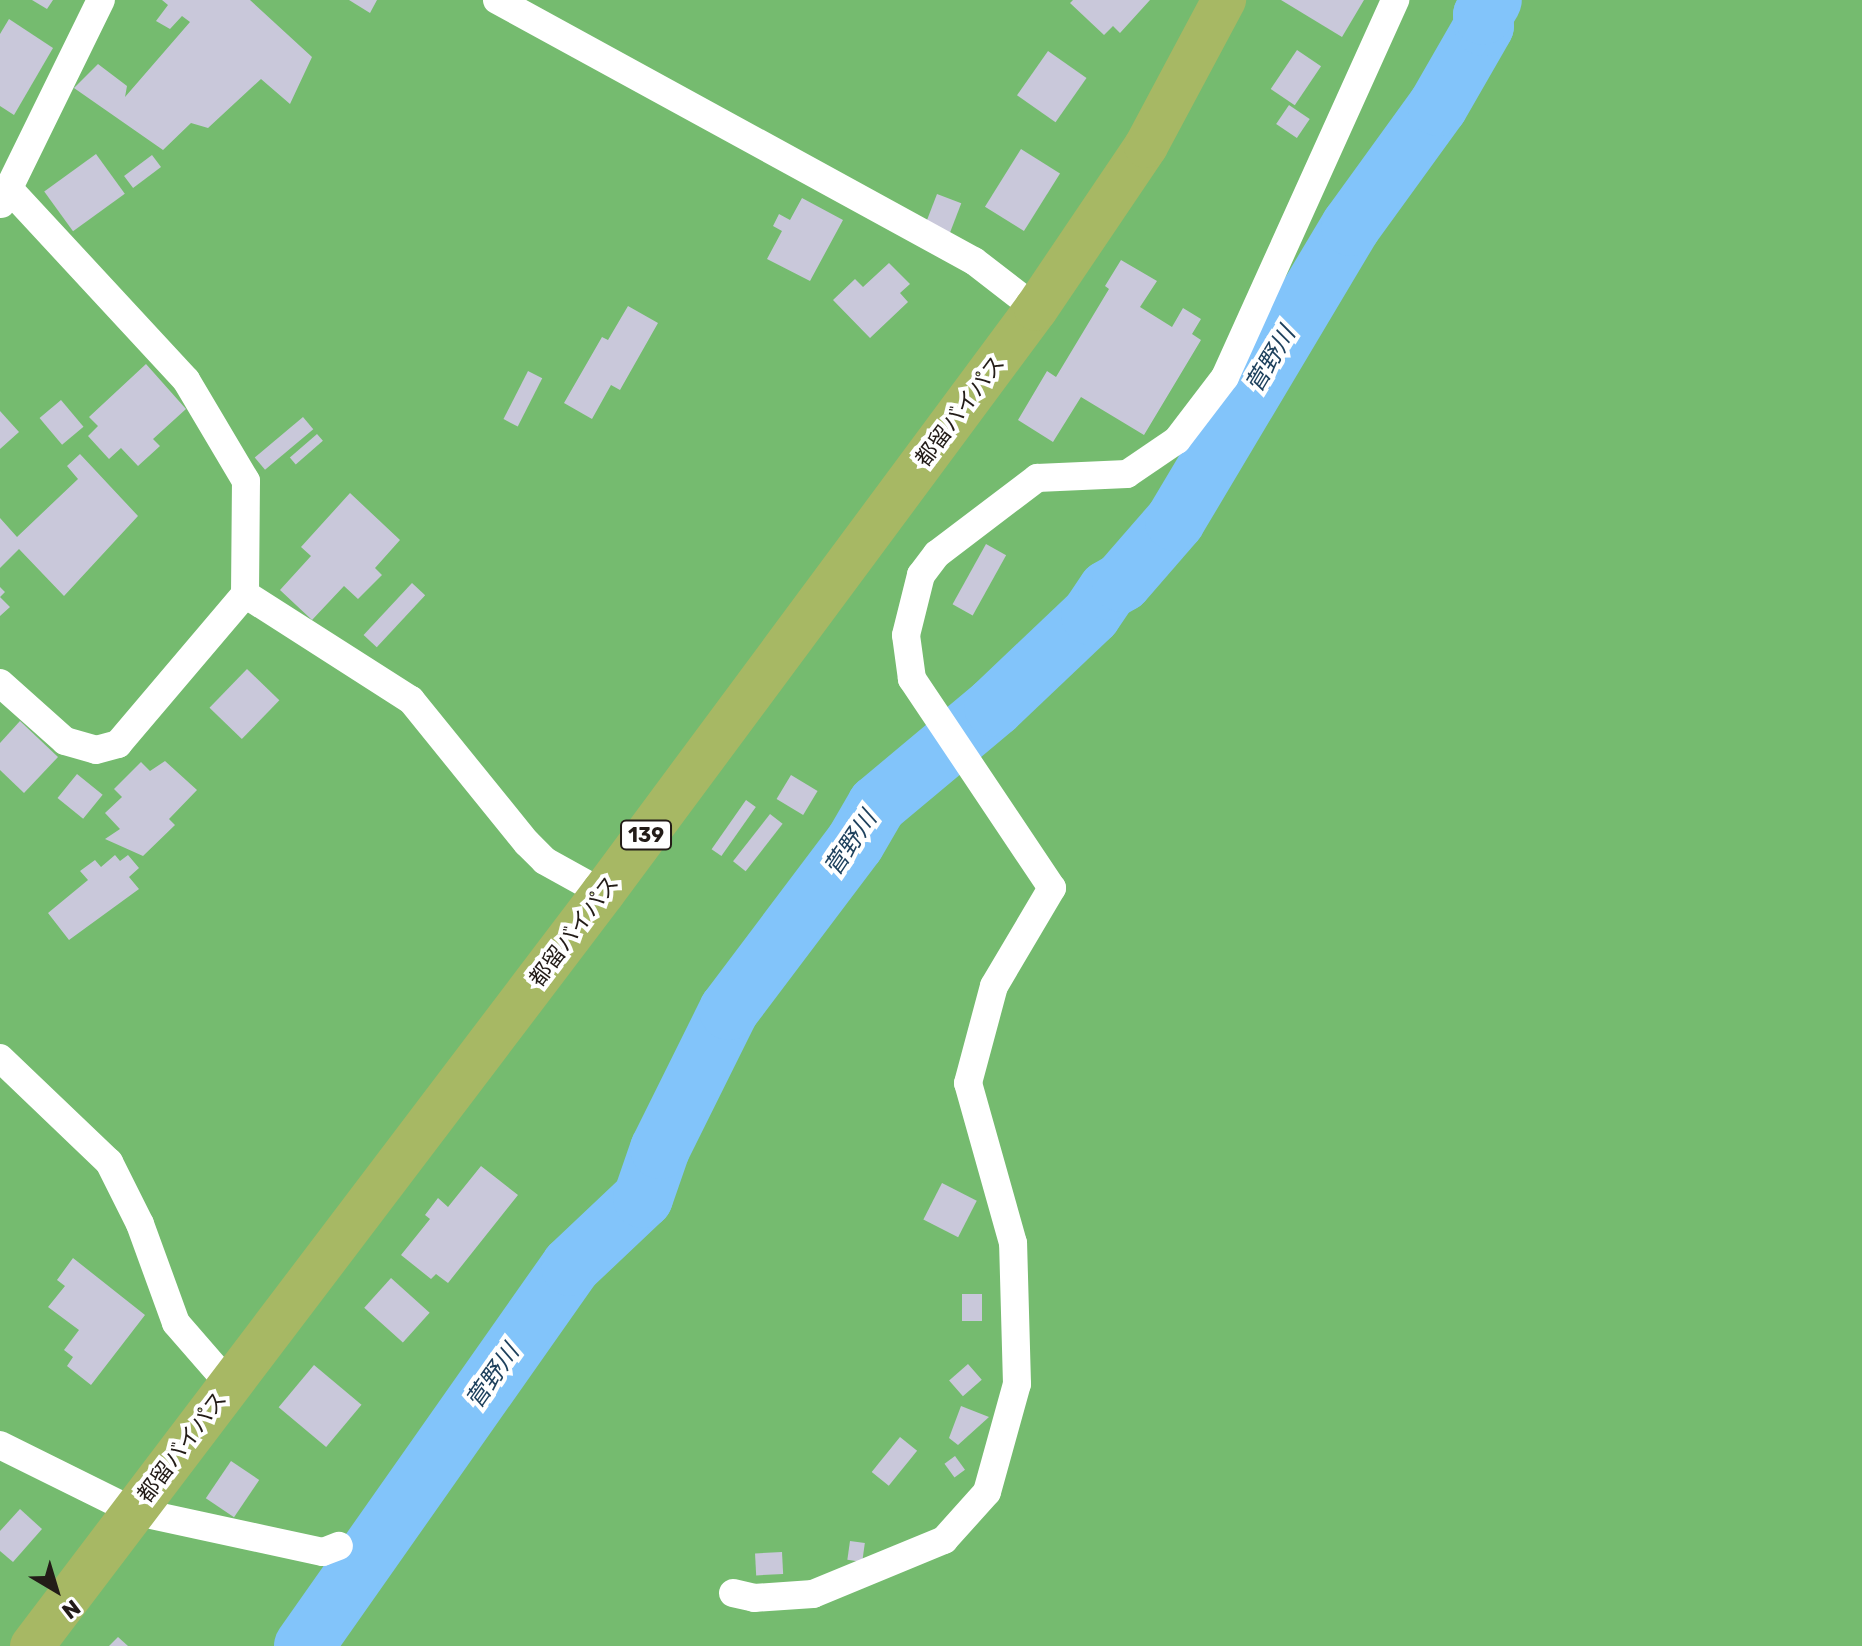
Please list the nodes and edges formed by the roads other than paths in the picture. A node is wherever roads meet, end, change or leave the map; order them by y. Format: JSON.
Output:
{"nodes":[{"id":1,"x":101,"y":0,"type":"edge"},
{"id":2,"x":497,"y":0,"type":"edge"},
{"id":3,"x":1224,"y":0,"type":"edge"},
{"id":4,"x":1395,"y":0,"type":"edge"},
{"id":5,"x":5,"y":199,"type":"edge"},
{"id":6,"x":1036,"y":309,"type":"junction"},
{"id":7,"x":245,"y":594,"type":"junction"},
{"id":8,"x":0,"y":683,"type":"edge"},
{"id":9,"x":603,"y":893,"type":"junction"},
{"id":10,"x":0,"y":1058,"type":"edge"},
{"id":11,"x":229,"y":1384,"type":"junction"},
{"id":12,"x":0,"y":1445,"type":"edge"},
{"id":13,"x":133,"y":1511,"type":"junction"},
{"id":14,"x":339,"y":1546,"type":"dead end"},
{"id":15,"x":733,"y":1593,"type":"dead end"},
{"id":16,"x":32,"y":1646,"type":"edge"}],
"edges":[{"from":1,"to":5,"type":"street"},
{"from":2,"to":6,"type":"street"},
{"from":3,"to":6,"type":"highway","name":"都留バイパス","number":"139"},
{"from":4,"to":15,"type":"street"},
{"from":5,"to":7,"type":"street"},
{"from":6,"to":9,"type":"highway","name":"都留バイパス","number":"139"},
{"from":7,"to":8,"type":"street"},
{"from":7,"to":9,"type":"street"},
{"from":9,"to":11,"type":"highway","name":"都留バイパス","number":"139"},
{"from":10,"to":11,"type":"street"},
{"from":11,"to":13,"type":"highway","name":"都留バイパス","number":"139"},
{"from":12,"to":13,"type":"street"},
{"from":13,"to":14,"type":"street"},
{"from":13,"to":16,"type":"highway","name":"都留バイパス","number":"139"}]}
